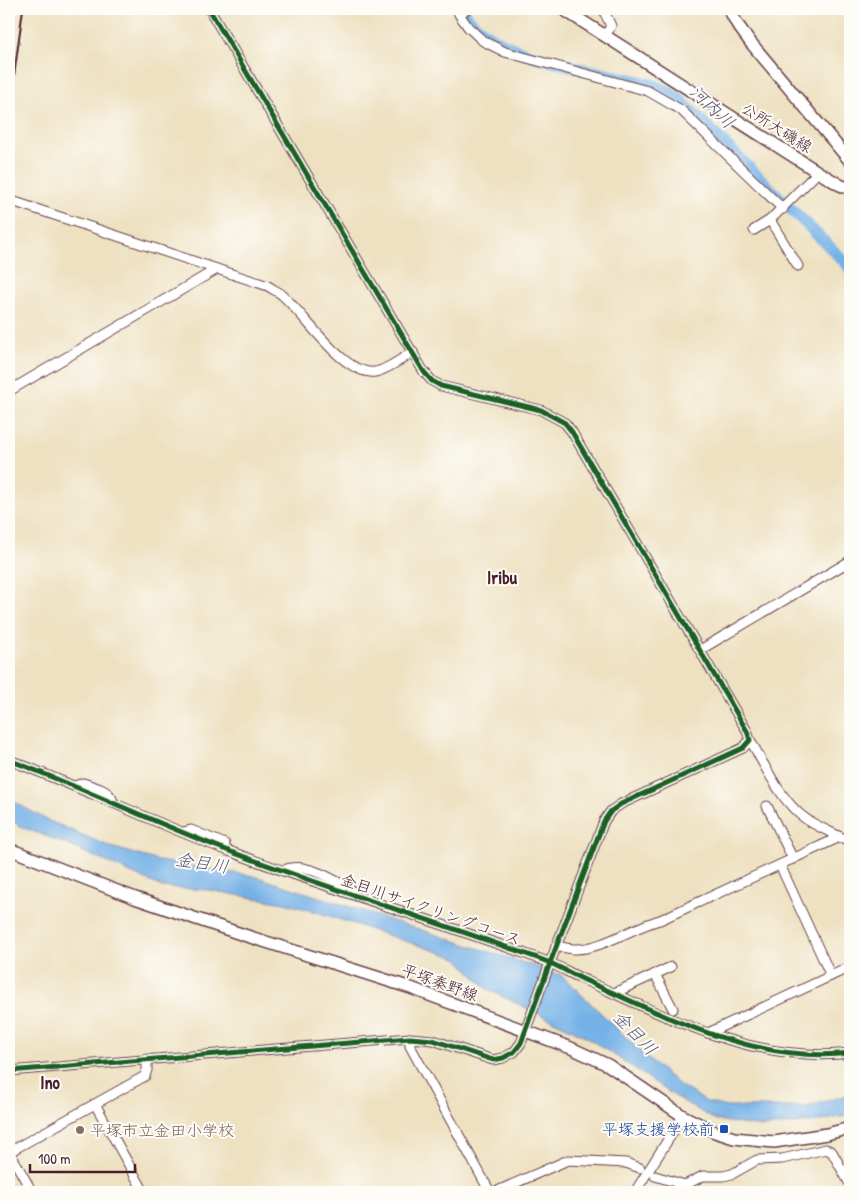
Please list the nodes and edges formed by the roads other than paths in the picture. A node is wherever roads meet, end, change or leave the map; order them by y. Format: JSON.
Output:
{"nodes":[{"id":1,"x":208,"y":9,"type":"edge"},
{"id":2,"x":467,"y":9,"type":"edge"},
{"id":3,"x":563,"y":9,"type":"edge"},
{"id":4,"x":603,"y":9,"type":"edge"},
{"id":5,"x":729,"y":9,"type":"edge"},
{"id":6,"x":606,"y":36,"type":"junction"},
{"id":7,"x":849,"y":156,"type":"edge"},
{"id":8,"x":818,"y":172,"type":"junction"},
{"id":9,"x":850,"y":188,"type":"edge"},
{"id":10,"x":9,"y":200,"type":"edge"},
{"id":11,"x":785,"y":206,"type":"junction"},
{"id":12,"x":770,"y":220,"type":"junction"},
{"id":13,"x":754,"y":230,"type":"dead end"},
{"id":14,"x":798,"y":266,"type":"dead end"},
{"id":15,"x":217,"y":269,"type":"junction"},
{"id":16,"x":413,"y":352,"type":"junction"},
{"id":17,"x":9,"y":391,"type":"edge"},
{"id":18,"x":850,"y":560,"type":"edge"},
{"id":19,"x":700,"y":650,"type":"junction"},
{"id":20,"x":750,"y":740,"type":"junction"},
{"id":21,"x":9,"y":760,"type":"edge"},
{"id":22,"x":767,"y":806,"type":"dead end"},
{"id":23,"x":840,"y":837,"type":"junction"},
{"id":24,"x":850,"y":842,"type":"edge"},
{"id":25,"x":9,"y":849,"type":"edge"},
{"id":26,"x":793,"y":859,"type":"junction"},
{"id":27,"x":780,"y":865,"type":"junction"},
{"id":28,"x":556,"y":946,"type":"junction"},
{"id":29,"x":550,"y":963,"type":"junction"},
{"id":30,"x":671,"y":967,"type":"dead end"},
{"id":31,"x":850,"y":967,"type":"edge"},
{"id":32,"x":655,"y":974,"type":"junction"},
{"id":33,"x":831,"y":976,"type":"junction"},
{"id":34,"x":614,"y":993,"type":"junction"},
{"id":35,"x":673,"y":1009,"type":"dead end"},
{"id":36,"x":525,"y":1030,"type":"junction"},
{"id":37,"x":708,"y":1033,"type":"junction"},
{"id":38,"x":410,"y":1038,"type":"junction"},
{"id":39,"x":850,"y":1053,"type":"edge"},
{"id":40,"x":147,"y":1059,"type":"junction"},
{"id":41,"x":9,"y":1071,"type":"edge"},
{"id":42,"x":95,"y":1104,"type":"junction"},
{"id":43,"x":683,"y":1116,"type":"junction"},
{"id":44,"x":850,"y":1128,"type":"edge"},
{"id":45,"x":9,"y":1152,"type":"edge"},
{"id":46,"x":640,"y":1168,"type":"dead end"},
{"id":47,"x":655,"y":1176,"type":"dead end"},
{"id":48,"x":850,"y":1184,"type":"edge"},
{"id":49,"x":685,"y":1185,"type":"junction"},
{"id":50,"x":32,"y":1192,"type":"edge"},
{"id":51,"x":144,"y":1192,"type":"edge"},
{"id":52,"x":490,"y":1192,"type":"edge"},
{"id":53,"x":495,"y":1192,"type":"edge"},
{"id":54,"x":635,"y":1192,"type":"edge"},
{"id":55,"x":672,"y":1192,"type":"edge"}],
"edges":[{"from":1,"to":16,"type":"street"},
{"from":2,"to":11,"type":"street"},
{"from":3,"to":6,"type":"main road","name":"公所大磯線"},
{"from":4,"to":6,"type":"street"},
{"from":5,"to":7,"type":"main road"},
{"from":6,"to":8,"type":"main road","name":"公所大磯線"},
{"from":8,"to":9,"type":"main road","name":"公所大磯線"},
{"from":8,"to":11,"type":"street"},
{"from":10,"to":15,"type":"street"},
{"from":11,"to":12,"type":"street"},
{"from":12,"to":13,"type":"street"},
{"from":12,"to":14,"type":"street"},
{"from":15,"to":16,"type":"street"},
{"from":15,"to":17,"type":"street"},
{"from":16,"to":19,"type":"street"},
{"from":18,"to":19,"type":"street"},
{"from":19,"to":20,"type":"street"},
{"from":20,"to":23,"type":"street"},
{"from":20,"to":28,"type":"street"},
{"from":21,"to":29,"type":"street","name":"金目川サイクリングコース"},
{"from":22,"to":26,"type":"street"},
{"from":23,"to":24,"type":"street"},
{"from":23,"to":26,"type":"street"},
{"from":25,"to":36,"type":"main road","name":"平塚秦野線"},
{"from":26,"to":27,"type":"street"},
{"from":27,"to":28,"type":"street"},
{"from":27,"to":33,"type":"street"},
{"from":28,"to":29,"type":"street"},
{"from":29,"to":34,"type":"street","name":"金目川サイクリングコース"},
{"from":29,"to":36,"type":"street"},
{"from":30,"to":32,"type":"street"},
{"from":31,"to":33,"type":"street"},
{"from":32,"to":34,"type":"street"},
{"from":32,"to":35,"type":"street"},
{"from":33,"to":37,"type":"street"},
{"from":34,"to":37,"type":"street","name":"金目川サイクリングコース"},
{"from":36,"to":38,"type":"street"},
{"from":36,"to":43,"type":"main road","name":"平塚秦野線"},
{"from":37,"to":39,"type":"street","name":"金目川サイクリングコース"},
{"from":38,"to":40,"type":"street"},
{"from":38,"to":52,"type":"street"},
{"from":40,"to":41,"type":"street"},
{"from":40,"to":42,"type":"street"},
{"from":42,"to":45,"type":"street"},
{"from":42,"to":51,"type":"street"},
{"from":43,"to":44,"type":"main road","name":"平塚秦野線"},
{"from":43,"to":54,"type":"street"},
{"from":45,"to":50,"type":"street"},
{"from":46,"to":53,"type":"street"},
{"from":47,"to":49,"type":"street"},
{"from":48,"to":49,"type":"street"},
{"from":49,"to":55,"type":"street"}]}
